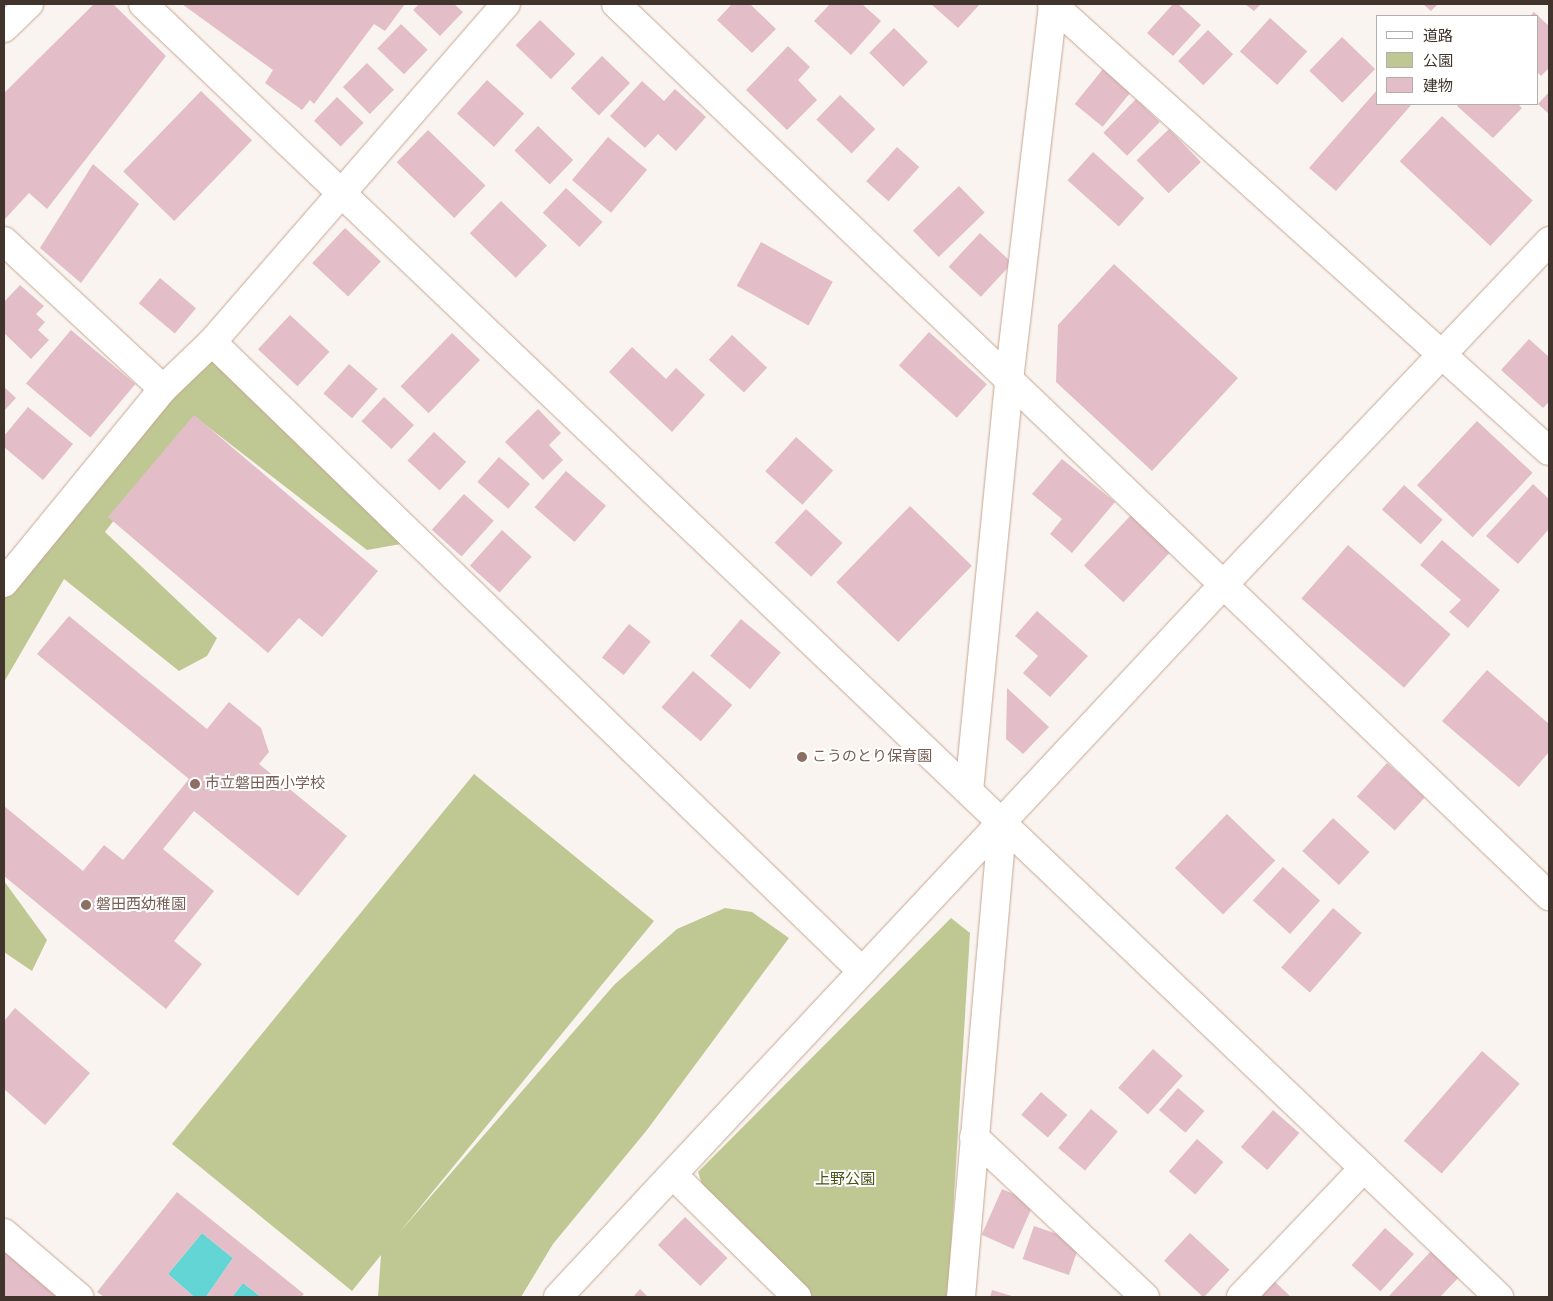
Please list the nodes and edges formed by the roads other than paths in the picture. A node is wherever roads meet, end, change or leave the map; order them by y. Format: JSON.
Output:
{"nodes":[{"id":1,"x":29,"y":4,"type":"edge"},
{"id":2,"x":143,"y":4,"type":"edge"},
{"id":3,"x":506,"y":4,"type":"edge"},
{"id":4,"x":616,"y":4,"type":"edge"},
{"id":5,"x":1053,"y":4,"type":"edge"},
{"id":6,"x":4,"y":28,"type":"edge"},
{"id":7,"x":339,"y":193,"type":"junction"},
{"id":8,"x":4,"y":241,"type":"edge"},
{"id":9,"x":1549,"y":241,"type":"edge"},
{"id":10,"x":212,"y":342,"type":"junction"},
{"id":11,"x":1441,"y":355,"type":"junction"},
{"id":12,"x":1009,"y":380,"type":"junction"},
{"id":13,"x":164,"y":389,"type":"junction"},
{"id":14,"x":1549,"y":451,"type":"edge"},
{"id":15,"x":7,"y":573,"type":"edge"},
{"id":16,"x":1224,"y":584,"type":"junction"},
{"id":17,"x":970,"y":791,"type":"junction"},
{"id":18,"x":1003,"y":821,"type":"junction"},
{"id":19,"x":1549,"y":896,"type":"edge"},
{"id":20,"x":862,"y":970,"type":"junction"},
{"id":21,"x":974,"y":1137,"type":"junction"},
{"id":22,"x":1364,"y":1168,"type":"junction"},
{"id":23,"x":673,"y":1175,"type":"junction"},
{"id":24,"x":4,"y":1233,"type":"edge"},
{"id":25,"x":79,"y":1297,"type":"edge"},
{"id":26,"x":558,"y":1297,"type":"edge"},
{"id":27,"x":797,"y":1297,"type":"edge"},
{"id":28,"x":960,"y":1297,"type":"edge"},
{"id":29,"x":1145,"y":1297,"type":"edge"},
{"id":30,"x":1241,"y":1297,"type":"edge"},
{"id":31,"x":1499,"y":1297,"type":"edge"}],
"edges":[{"from":1,"to":6,"type":"street"},
{"from":2,"to":7,"type":"street"},
{"from":3,"to":7,"type":"street"},
{"from":4,"to":12,"type":"street"},
{"from":5,"to":11,"type":"street"},
{"from":5,"to":12,"type":"street"},
{"from":7,"to":10,"type":"street"},
{"from":7,"to":17,"type":"street"},
{"from":8,"to":13,"type":"street"},
{"from":9,"to":11,"type":"street"},
{"from":10,"to":13,"type":"street"},
{"from":10,"to":20,"type":"street"},
{"from":11,"to":14,"type":"street"},
{"from":11,"to":16,"type":"street"},
{"from":12,"to":16,"type":"street"},
{"from":12,"to":17,"type":"street"},
{"from":13,"to":15,"type":"street"},
{"from":16,"to":18,"type":"street"},
{"from":16,"to":19,"type":"street"},
{"from":17,"to":18,"type":"street"},
{"from":18,"to":20,"type":"street"},
{"from":18,"to":21,"type":"street"},
{"from":18,"to":22,"type":"street"},
{"from":20,"to":23,"type":"street"},
{"from":21,"to":28,"type":"street"},
{"from":21,"to":29,"type":"street"},
{"from":22,"to":30,"type":"street"},
{"from":22,"to":31,"type":"street"},
{"from":23,"to":26,"type":"street"},
{"from":23,"to":27,"type":"street"},
{"from":24,"to":25,"type":"street"}]}
